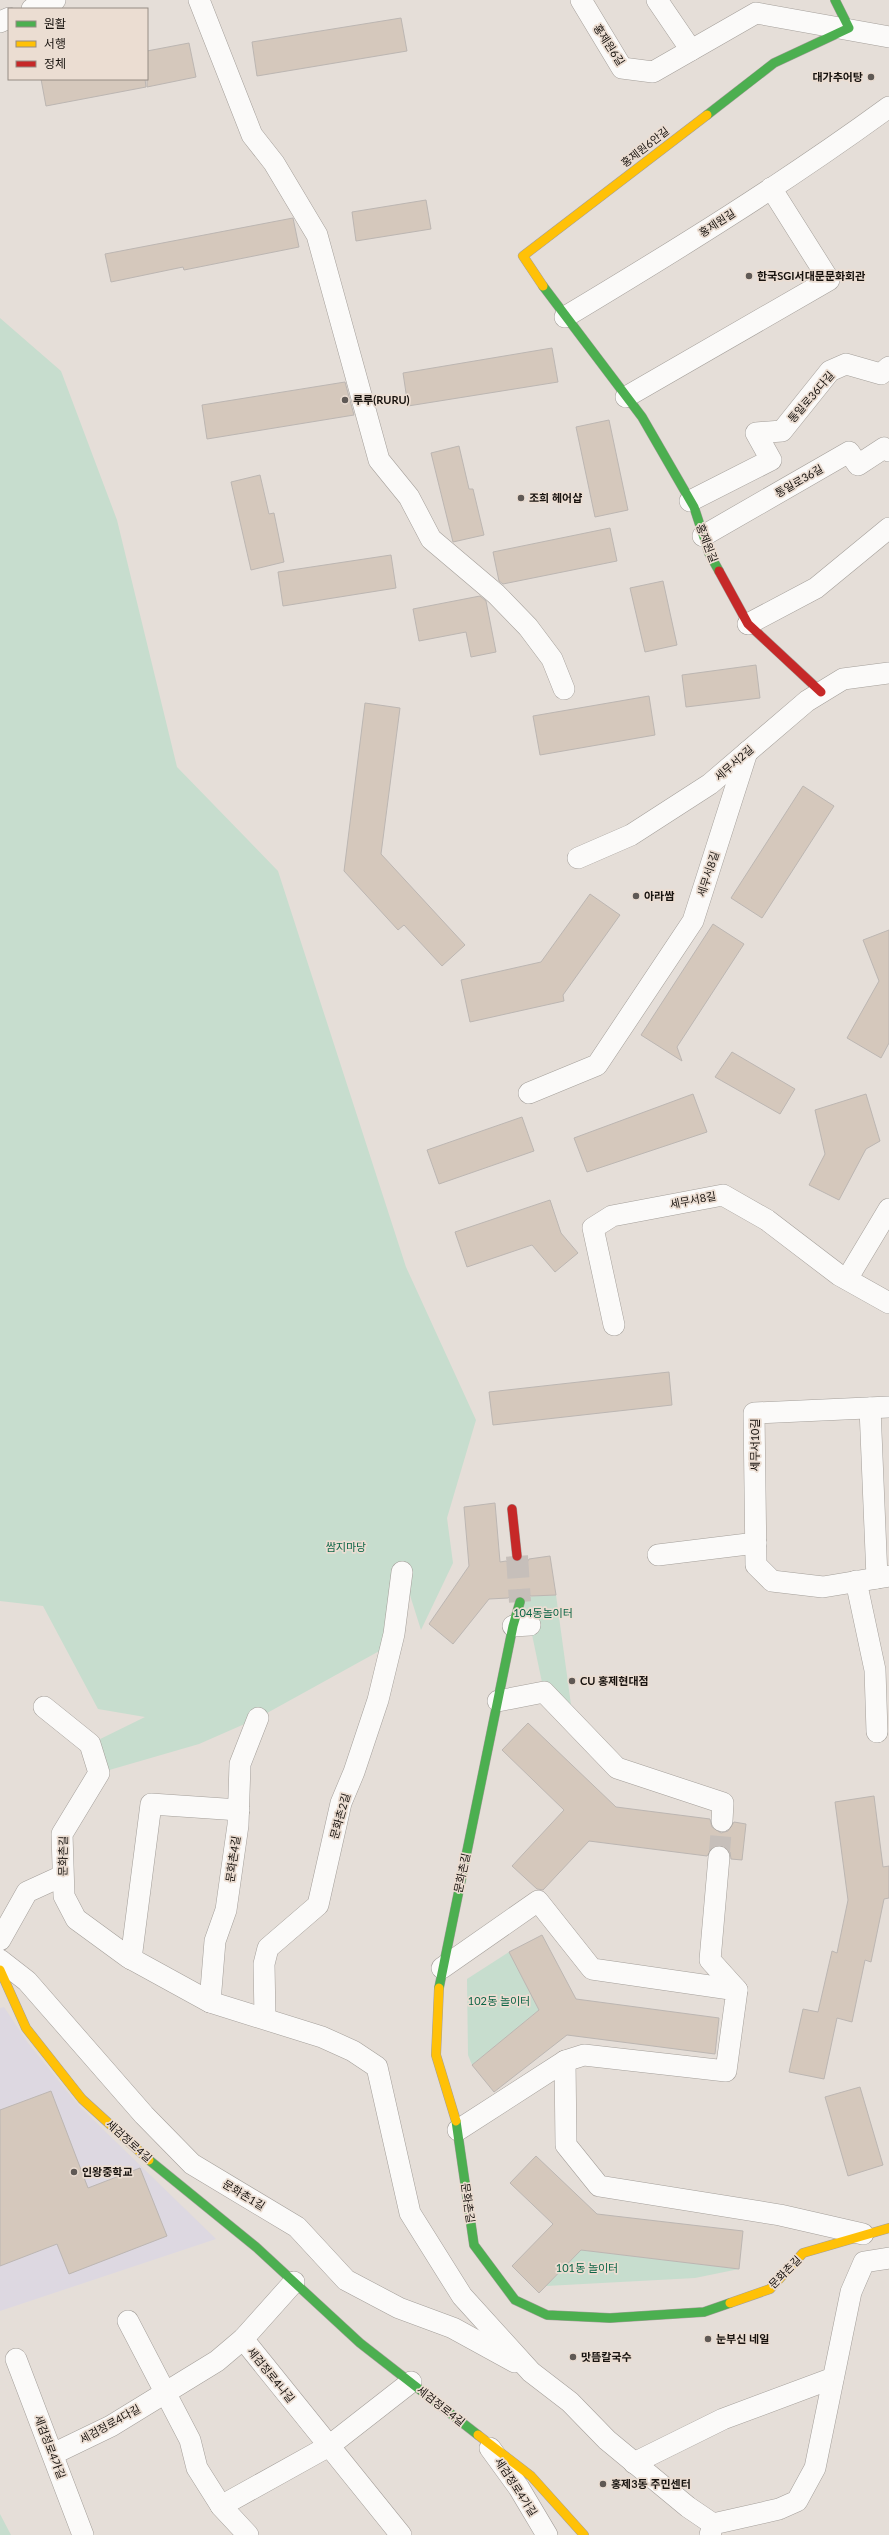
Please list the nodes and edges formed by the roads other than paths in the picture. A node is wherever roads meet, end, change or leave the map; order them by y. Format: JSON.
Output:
{"nodes":[{"id":1,"x":55,"y":0,"type":"edge"},
{"id":2,"x":199,"y":0,"type":"edge"},
{"id":3,"x":581,"y":0,"type":"edge"},
{"id":4,"x":657,"y":0,"type":"edge"},
{"id":5,"x":835,"y":0,"type":"edge"},
{"id":6,"x":752,"y":6,"type":"edge"},
{"id":7,"x":35,"y":8,"type":"edge"},
{"id":8,"x":849,"y":28,"type":"junction"},
{"id":9,"x":889,"y":37,"type":"edge"},
{"id":10,"x":691,"y":50,"type":"junction"},
{"id":11,"x":886,"y":115,"type":"edge"},
{"id":12,"x":771,"y":188,"type":"junction"},
{"id":13,"x":565,"y":317,"type":"junction"},
{"id":14,"x":889,"y":367,"type":"edge"},
{"id":15,"x":626,"y":397,"type":"junction"},
{"id":16,"x":889,"y":452,"type":"edge"},
{"id":17,"x":690,"y":501,"type":"junction"},
{"id":18,"x":889,"y":528,"type":"edge"},
{"id":19,"x":703,"y":536,"type":"junction"},
{"id":20,"x":748,"y":624,"type":"junction"},
{"id":21,"x":889,"y":673,"type":"edge"},
{"id":22,"x":564,"y":689,"type":"dead end"},
{"id":23,"x":821,"y":692,"type":"junction"},
{"id":24,"x":747,"y":752,"type":"junction"},
{"id":25,"x":578,"y":858,"type":"dead end"},
{"id":26,"x":529,"y":1093,"type":"dead end"},
{"id":27,"x":889,"y":1209,"type":"edge"},
{"id":28,"x":846,"y":1279,"type":"junction"},
{"id":29,"x":889,"y":1303,"type":"edge"},
{"id":30,"x":614,"y":1325,"type":"dead end"},
{"id":31,"x":880,"y":1407,"type":"edge"},
{"id":32,"x":512,"y":1508,"type":"dead end"},
{"id":33,"x":756,"y":1543,"type":"junction"},
{"id":34,"x":658,"y":1555,"type":"dead end"},
{"id":35,"x":517,"y":1556,"type":"tunnel mouth"},
{"id":36,"x":402,"y":1572,"type":"dead end"},
{"id":37,"x":883,"y":1577,"type":"edge"},
{"id":38,"x":856,"y":1581,"type":"junction"},
{"id":39,"x":520,"y":1602,"type":"tunnel mouth"},
{"id":40,"x":498,"y":1701,"type":"junction"},
{"id":41,"x":44,"y":1707,"type":"dead end"},
{"id":42,"x":258,"y":1718,"type":"dead end"},
{"id":43,"x":877,"y":1732,"type":"dead end"},
{"id":44,"x":239,"y":1810,"type":"junction"},
{"id":45,"x":722,"y":1821,"type":"tunnel mouth"},
{"id":46,"x":719,"y":1857,"type":"tunnel mouth"},
{"id":47,"x":62,"y":1876,"type":"junction"},
{"id":48,"x":0,"y":1940,"type":"edge"},
{"id":49,"x":131,"y":1959,"type":"junction"},
{"id":50,"x":0,"y":1960,"type":"edge"},
{"id":51,"x":442,"y":1968,"type":"junction"},
{"id":52,"x":0,"y":1970,"type":"edge"},
{"id":53,"x":737,"y":1990,"type":"junction"},
{"id":54,"x":210,"y":2002,"type":"junction"},
{"id":55,"x":265,"y":2018,"type":"junction"},
{"id":56,"x":565,"y":2061,"type":"junction"},
{"id":57,"x":458,"y":2130,"type":"junction"},
{"id":58,"x":889,"y":2228,"type":"edge"},
{"id":59,"x":863,"y":2234,"type":"junction"},
{"id":60,"x":889,"y":2258,"type":"edge"},
{"id":61,"x":294,"y":2282,"type":"junction"},
{"id":62,"x":128,"y":2321,"type":"dead end"},
{"id":63,"x":242,"y":2339,"type":"junction"},
{"id":64,"x":16,"y":2359,"type":"dead end"},
{"id":65,"x":531,"y":2372,"type":"junction"},
{"id":66,"x":832,"y":2378,"type":"junction"},
{"id":67,"x":411,"y":2382,"type":"junction"},
{"id":68,"x":165,"y":2392,"type":"junction"},
{"id":69,"x":483,"y":2439,"type":"junction"},
{"id":70,"x":328,"y":2446,"type":"junction"},
{"id":71,"x":53,"y":2454,"type":"junction"},
{"id":72,"x":634,"y":2463,"type":"junction"},
{"id":73,"x":221,"y":2506,"type":"junction"},
{"id":74,"x":712,"y":2529,"type":"edge"},
{"id":75,"x":83,"y":2535,"type":"edge"},
{"id":76,"x":248,"y":2535,"type":"edge"},
{"id":77,"x":401,"y":2535,"type":"edge"},
{"id":78,"x":547,"y":2535,"type":"edge"},
{"id":79,"x":584,"y":2535,"type":"edge"}],
"edges":[{"from":1,"to":7,"type":"street"},
{"from":2,"to":22,"type":"street"},
{"from":3,"to":10,"type":"street","name":"홍제원6길"},
{"from":4,"to":10,"type":"street"},
{"from":5,"to":8,"type":"street"},
{"from":6,"to":8,"type":"street","name":"홍제원6길"},
{"from":6,"to":10,"type":"street","name":"홍제원6길"},
{"from":8,"to":9,"type":"street","name":"홍제원6길"},
{"from":8,"to":13,"type":"street","name":"홍제원6안길"},
{"from":11,"to":12,"type":"street","name":"홍제원길"},
{"from":12,"to":13,"type":"street","name":"홍제원길"},
{"from":12,"to":15,"type":"street"},
{"from":13,"to":15,"type":"street","name":"홍제원길"},
{"from":14,"to":17,"type":"street","name":"통일로36다길"},
{"from":15,"to":17,"type":"street","name":"홍제원길"},
{"from":16,"to":19,"type":"street","name":"통일로36길"},
{"from":17,"to":19,"type":"street","name":"홍제원길"},
{"from":18,"to":20,"type":"street"},
{"from":19,"to":20,"type":"street","name":"홍제원길"},
{"from":20,"to":23,"type":"street","name":"홍제원길"},
{"from":21,"to":23,"type":"street","name":"세무서2길"},
{"from":23,"to":24,"type":"street","name":"세무서2길"},
{"from":24,"to":25,"type":"street","name":"세무서2길"},
{"from":24,"to":26,"type":"street","name":"세무서8길"},
{"from":27,"to":28,"type":"street"},
{"from":28,"to":29,"type":"street","name":"세무서8길"},
{"from":28,"to":30,"type":"street","name":"세무서8길"},
{"from":31,"to":33,"type":"street","name":"세무서10길"},
{"from":31,"to":37,"type":"street","name":"세무서10길"},
{"from":32,"to":35,"type":"street"},
{"from":33,"to":34,"type":"street"},
{"from":33,"to":38,"type":"street","name":"세무서10길"},
{"from":36,"to":55,"type":"street","name":"문화촌2길"},
{"from":37,"to":38,"type":"street","name":"세무서10길"},
{"from":38,"to":43,"type":"street"},
{"from":39,"to":40,"type":"street","name":"문화촌길"},
{"from":40,"to":45,"type":"street"},
{"from":40,"to":51,"type":"street","name":"문화촌길"},
{"from":41,"to":47,"type":"street","name":"문화촌길"},
{"from":42,"to":44,"type":"street","name":"문화촌4길"},
{"from":44,"to":49,"type":"street"},
{"from":44,"to":54,"type":"street","name":"문화촌4길"},
{"from":46,"to":53,"type":"street"},
{"from":47,"to":48,"type":"street"},
{"from":47,"to":49,"type":"street","name":"문화촌길"},
{"from":49,"to":54,"type":"street","name":"문화촌길"},
{"from":50,"to":65,"type":"street","name":"문화촌1길"},
{"from":51,"to":53,"type":"street"},
{"from":51,"to":57,"type":"street","name":"문화촌길"},
{"from":52,"to":61,"type":"street","name":"세검정로4길"},
{"from":53,"to":56,"type":"street"},
{"from":54,"to":55,"type":"street","name":"문화촌길"},
{"from":55,"to":65,"type":"street","name":"문화촌길"},
{"from":56,"to":57,"type":"street"},
{"from":56,"to":59,"type":"street"},
{"from":57,"to":59,"type":"street","name":"문화촌길"},
{"from":58,"to":59,"type":"street","name":"문화촌길"},
{"from":60,"to":66,"type":"street","name":"문화촌길"},
{"from":61,"to":63,"type":"street"},
{"from":61,"to":67,"type":"street","name":"세검정로4길"},
{"from":62,"to":68,"type":"street"},
{"from":63,"to":68,"type":"street","name":"세검정로4나길"},
{"from":63,"to":70,"type":"street","name":"세검정로4나길"},
{"from":64,"to":71,"type":"street","name":"세검정로4가길"},
{"from":65,"to":72,"type":"street","name":"문화촌길"},
{"from":66,"to":72,"type":"street"},
{"from":66,"to":74,"type":"street","name":"문화촌길"},
{"from":67,"to":69,"type":"street","name":"세검정로4길"},
{"from":67,"to":70,"type":"street"},
{"from":68,"to":71,"type":"street","name":"세검정로4다길"},
{"from":68,"to":73,"type":"street"},
{"from":69,"to":78,"type":"street","name":"세검정로4가길"},
{"from":69,"to":79,"type":"street","name":"세검정로4길"},
{"from":70,"to":73,"type":"street"},
{"from":70,"to":77,"type":"street","name":"세검정로4나길"},
{"from":71,"to":75,"type":"street","name":"세검정로4가길"},
{"from":72,"to":74,"type":"street","name":"문화촌길"},
{"from":73,"to":76,"type":"street"}]}
